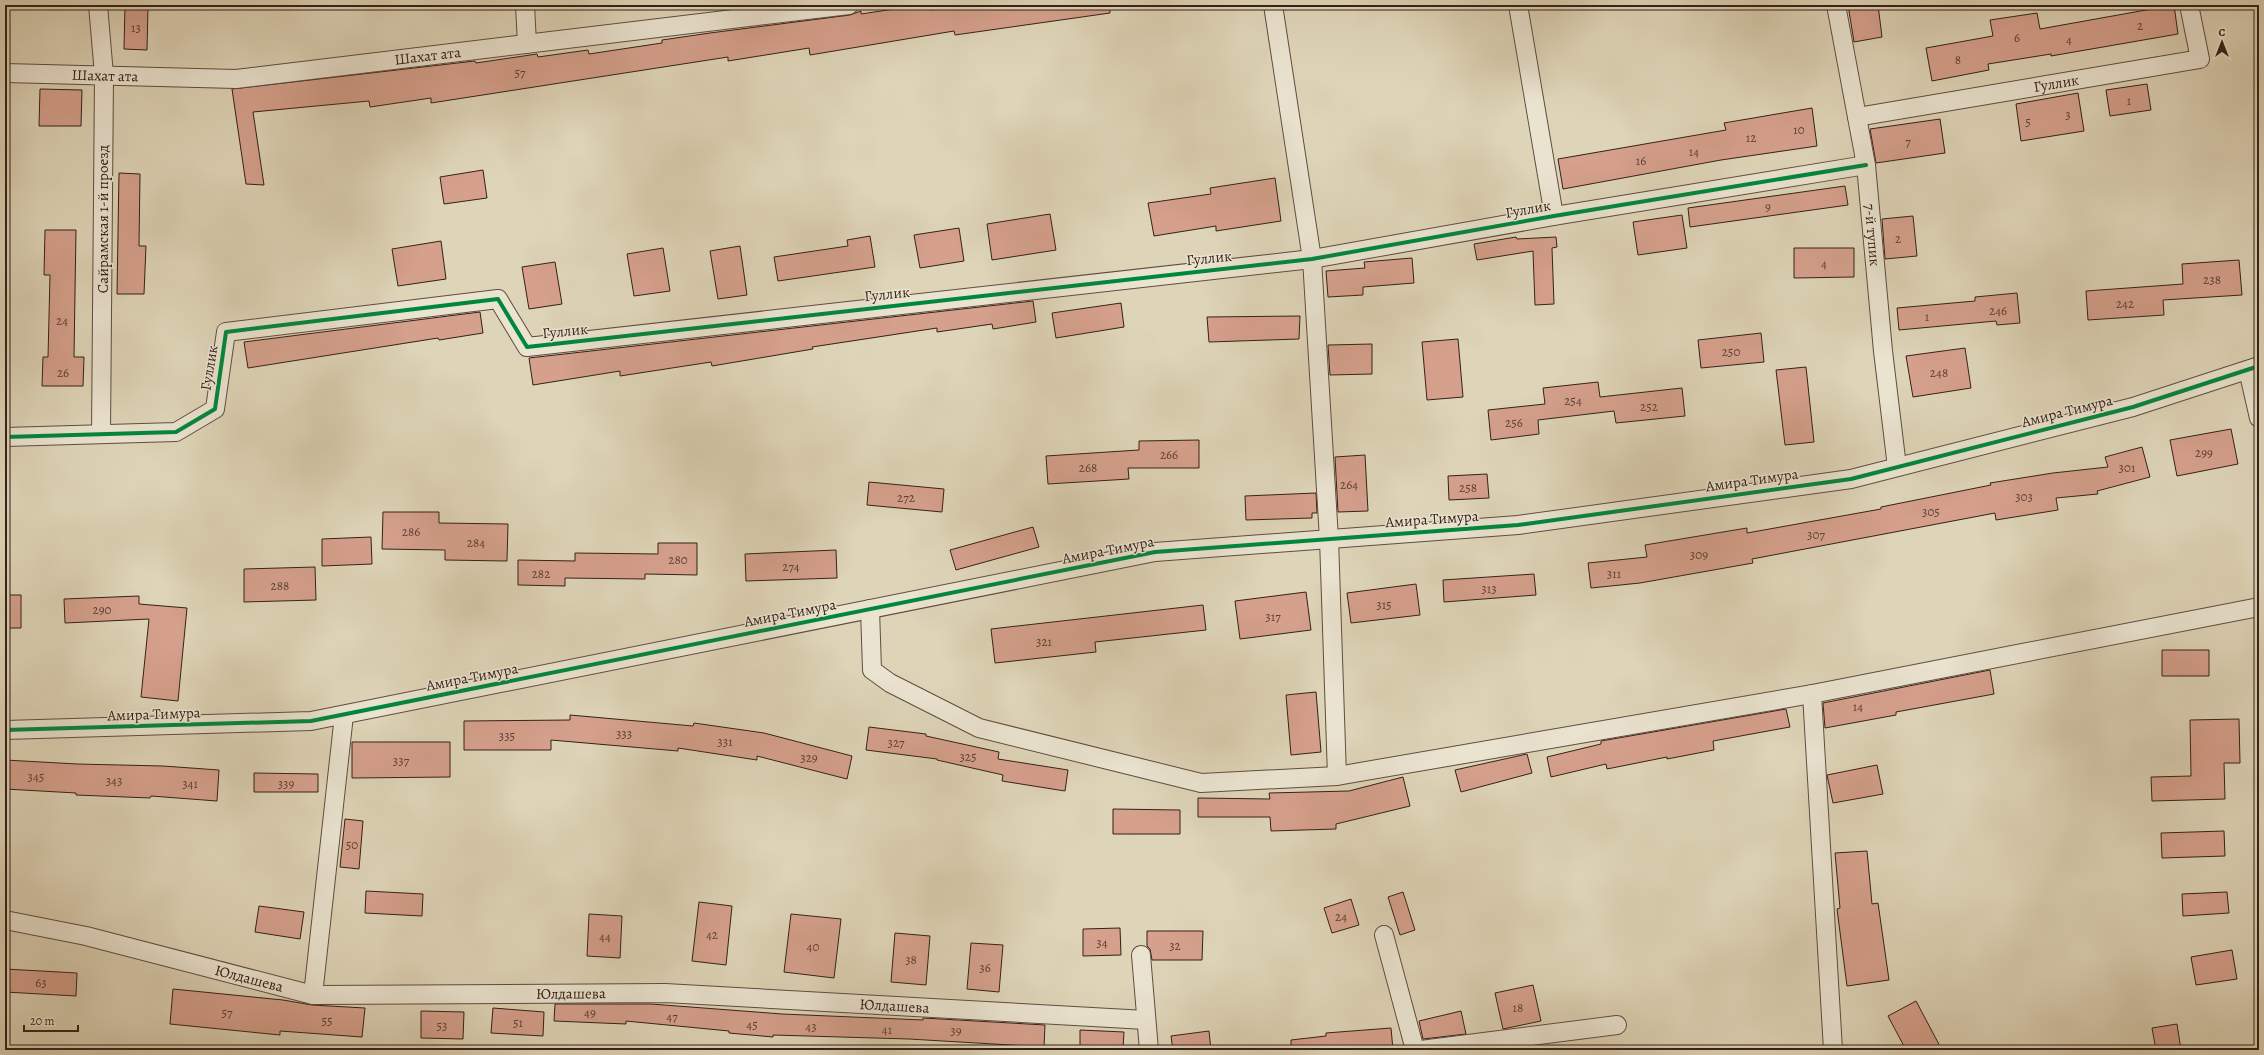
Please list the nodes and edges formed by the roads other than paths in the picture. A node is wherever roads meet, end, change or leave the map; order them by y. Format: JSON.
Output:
{"nodes":[{"id":1,"x":98,"y":5,"type":"edge"},
{"id":2,"x":525,"y":5,"type":"edge"},
{"id":3,"x":848,"y":5,"type":"edge"},
{"id":4,"x":1273,"y":5,"type":"edge"},
{"id":5,"x":1518,"y":5,"type":"edge"},
{"id":6,"x":1836,"y":5,"type":"edge"},
{"id":7,"x":2189,"y":5,"type":"edge"},
{"id":8,"x":794,"y":8,"type":"edge"},
{"id":9,"x":527,"y":44,"type":"junction"},
{"id":10,"x":5,"y":74,"type":"edge"},
{"id":11,"x":104,"y":75,"type":"junction"},
{"id":12,"x":1857,"y":117,"type":"junction"},
{"id":13,"x":1866,"y":165,"type":"junction"},
{"id":14,"x":1554,"y":216,"type":"junction"},
{"id":15,"x":1312,"y":259,"type":"junction"},
{"id":16,"x":2254,"y":368,"type":"edge"},
{"id":17,"x":2259,"y":418,"type":"edge"},
{"id":18,"x":101,"y":434,"type":"junction"},
{"id":19,"x":5,"y":437,"type":"edge"},
{"id":20,"x":1897,"y":467,"type":"junction"},
{"id":21,"x":1329,"y":539,"type":"junction"},
{"id":22,"x":2259,"y":607,"type":"edge"},
{"id":23,"x":870,"y":609,"type":"junction"},
{"id":24,"x":1812,"y":694,"type":"junction"},
{"id":25,"x":344,"y":714,"type":"junction"},
{"id":26,"x":5,"y":730,"type":"edge"},
{"id":27,"x":1337,"y":776,"type":"junction"},
{"id":28,"x":5,"y":920,"type":"edge"},
{"id":29,"x":1384,"y":935,"type":"dead end"},
{"id":30,"x":1140,"y":955,"type":"dead end"},
{"id":31,"x":314,"y":994,"type":"junction"},
{"id":32,"x":1146,"y":1020,"type":"junction"},
{"id":33,"x":1617,"y":1025,"type":"dead end"},
{"id":34,"x":1149,"y":1050,"type":"edge"},
{"id":35,"x":1415,"y":1050,"type":"edge"},
{"id":36,"x":1421,"y":1050,"type":"edge"},
{"id":37,"x":1833,"y":1050,"type":"edge"}],
"edges":[{"from":1,"to":11,"type":"street","name":"Сайрамская 1-й проезд"},
{"from":2,"to":9,"type":"street"},
{"from":3,"to":8,"type":"street","name":"Шахат ата"},
{"from":4,"to":15,"type":"street"},
{"from":5,"to":14,"type":"street"},
{"from":6,"to":12,"type":"street","name":"7-й тупик"},
{"from":7,"to":12,"type":"street","name":"Гуллик"},
{"from":8,"to":9,"type":"street","name":"Шахат ата"},
{"from":9,"to":11,"type":"street","name":"Шахат ата"},
{"from":10,"to":11,"type":"street","name":"Шахат ата"},
{"from":11,"to":18,"type":"street","name":"Сайрамская 1-й проезд"},
{"from":12,"to":13,"type":"street","name":"7-й тупик"},
{"from":13,"to":14,"type":"street","name":"Гуллик"},
{"from":13,"to":20,"type":"street","name":"7-й тупик"},
{"from":14,"to":15,"type":"street","name":"Гуллик"},
{"from":15,"to":18,"type":"street","name":"Гуллик"},
{"from":15,"to":21,"type":"street"},
{"from":16,"to":17,"type":"street"},
{"from":16,"to":20,"type":"street","name":"Амира Тимура"},
{"from":18,"to":19,"type":"street","name":"Гуллик"},
{"from":20,"to":21,"type":"street","name":"Амира Тимура"},
{"from":21,"to":23,"type":"street","name":"Амира Тимура"},
{"from":21,"to":27,"type":"street"},
{"from":22,"to":24,"type":"street"},
{"from":23,"to":25,"type":"street","name":"Амира Тимура"},
{"from":23,"to":27,"type":"street"},
{"from":24,"to":27,"type":"street"},
{"from":24,"to":37,"type":"street"},
{"from":25,"to":26,"type":"street","name":"Амира Тимура"},
{"from":25,"to":31,"type":"street"},
{"from":28,"to":31,"type":"street","name":"Юлдашева"},
{"from":29,"to":35,"type":"street"},
{"from":30,"to":32,"type":"street"},
{"from":31,"to":32,"type":"street","name":"Юлдашева"},
{"from":32,"to":34,"type":"street"},
{"from":33,"to":36,"type":"street"}]}
